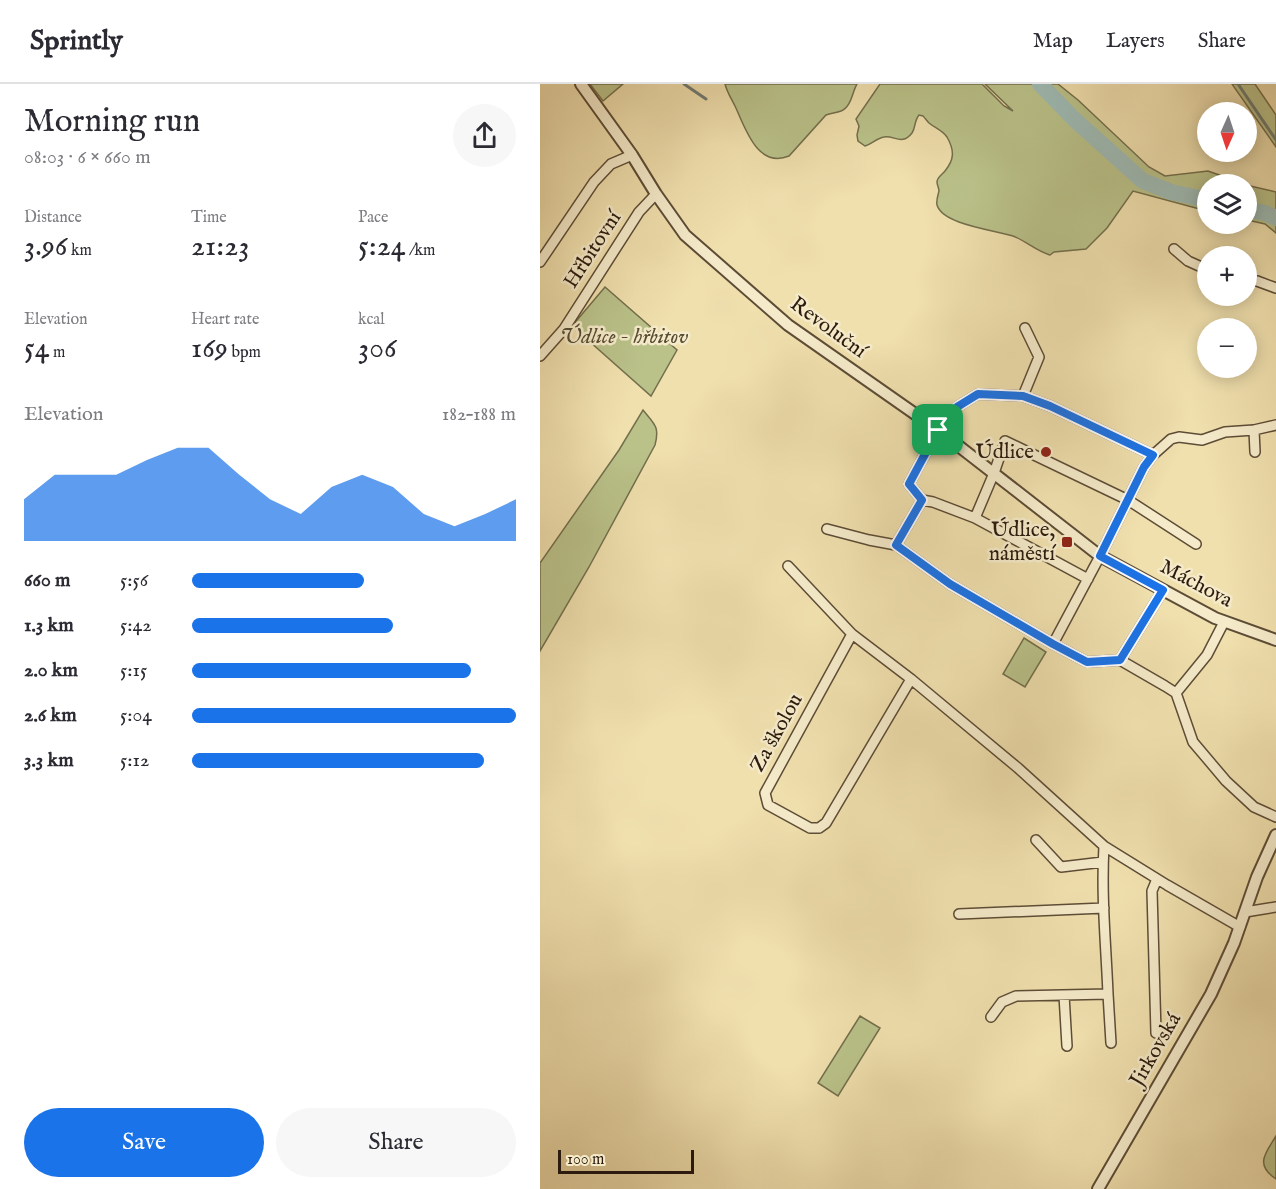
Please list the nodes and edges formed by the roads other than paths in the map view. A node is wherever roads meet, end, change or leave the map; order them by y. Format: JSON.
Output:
{"nodes":[{"id":1,"x":581,"y":84,"type":"edge"},
{"id":2,"x":632,"y":155,"type":"junction"},
{"id":3,"x":656,"y":194,"type":"junction"},
{"id":4,"x":1174,"y":249,"type":"dead end"},
{"id":5,"x":540,"y":262,"type":"edge"},
{"id":6,"x":1197,"y":265,"type":"edge"},
{"id":7,"x":1257,"y":281,"type":"edge"},
{"id":8,"x":1276,"y":288,"type":"edge"},
{"id":9,"x":1025,"y":328,"type":"dead end"},
{"id":10,"x":540,"y":356,"type":"edge"},
{"id":11,"x":1023,"y":396,"type":"junction"},
{"id":12,"x":1276,"y":425,"type":"edge"},
{"id":13,"x":938,"y":430,"type":"junction"},
{"id":14,"x":1254,"y":430,"type":"junction"},
{"id":15,"x":1255,"y":452,"type":"dead end"},
{"id":16,"x":1153,"y":455,"type":"junction"},
{"id":17,"x":994,"y":473,"type":"junction"},
{"id":18,"x":922,"y":500,"type":"junction"},
{"id":19,"x":1128,"y":500,"type":"junction"},
{"id":20,"x":975,"y":518,"type":"junction"},
{"id":21,"x":827,"y":528,"type":"dead end"},
{"id":22,"x":1196,"y":544,"type":"dead end"},
{"id":23,"x":896,"y":545,"type":"junction"},
{"id":24,"x":1100,"y":556,"type":"junction"},
{"id":25,"x":788,"y":566,"type":"dead end"},
{"id":26,"x":1088,"y":579,"type":"junction"},
{"id":27,"x":1163,"y":590,"type":"junction"},
{"id":28,"x":1224,"y":622,"type":"junction"},
{"id":29,"x":852,"y":634,"type":"junction"},
{"id":30,"x":1276,"y":640,"type":"edge"},
{"id":31,"x":1053,"y":644,"type":"junction"},
{"id":32,"x":1120,"y":660,"type":"junction"},
{"id":33,"x":910,"y":679,"type":"junction"},
{"id":34,"x":1176,"y":693,"type":"junction"},
{"id":35,"x":1276,"y":817,"type":"edge"},
{"id":36,"x":1276,"y":835,"type":"edge"},
{"id":37,"x":1036,"y":840,"type":"dead end"},
{"id":38,"x":1104,"y":846,"type":"junction"},
{"id":39,"x":1103,"y":861,"type":"junction"},
{"id":40,"x":1157,"y":879,"type":"junction"},
{"id":41,"x":1276,"y":907,"type":"edge"},
{"id":42,"x":1104,"y":908,"type":"junction"},
{"id":43,"x":1245,"y":912,"type":"junction"},
{"id":44,"x":959,"y":914,"type":"dead end"},
{"id":45,"x":1240,"y":927,"type":"junction"},
{"id":46,"x":1108,"y":994,"type":"junction"},
{"id":47,"x":1064,"y":995,"type":"junction"},
{"id":48,"x":991,"y":1017,"type":"dead end"},
{"id":49,"x":1156,"y":1034,"type":"dead end"},
{"id":50,"x":1111,"y":1044,"type":"dead end"},
{"id":51,"x":1067,"y":1046,"type":"dead end"},
{"id":52,"x":1098,"y":1189,"type":"edge"}],
"edges":[{"from":1,"to":2,"type":"street","name":"Revoluční"},
{"from":2,"to":3,"type":"street","name":"Revoluční"},
{"from":2,"to":5,"type":"street"},
{"from":3,"to":10,"type":"street","name":"Hřbitovní"},
{"from":3,"to":13,"type":"street","name":"Revoluční"},
{"from":4,"to":6,"type":"street"},
{"from":7,"to":8,"type":"street"},
{"from":9,"to":11,"type":"street"},
{"from":11,"to":13,"type":"street"},
{"from":11,"to":16,"type":"street"},
{"from":12,"to":14,"type":"street"},
{"from":13,"to":17,"type":"street","name":"Revoluční"},
{"from":13,"to":18,"type":"street"},
{"from":14,"to":15,"type":"street"},
{"from":14,"to":16,"type":"street"},
{"from":16,"to":19,"type":"street"},
{"from":17,"to":19,"type":"street"},
{"from":17,"to":20,"type":"street"},
{"from":17,"to":24,"type":"street","name":"Máchova"},
{"from":18,"to":20,"type":"street"},
{"from":18,"to":23,"type":"street"},
{"from":19,"to":22,"type":"street"},
{"from":19,"to":24,"type":"street"},
{"from":20,"to":26,"type":"street"},
{"from":21,"to":23,"type":"street"},
{"from":23,"to":31,"type":"street"},
{"from":24,"to":26,"type":"street"},
{"from":24,"to":27,"type":"street","name":"Máchova"},
{"from":25,"to":29,"type":"street"},
{"from":26,"to":31,"type":"street"},
{"from":27,"to":28,"type":"street","name":"Máchova"},
{"from":27,"to":32,"type":"street"},
{"from":28,"to":30,"type":"street","name":"Máchova"},
{"from":28,"to":34,"type":"street"},
{"from":29,"to":33,"type":"street"},
{"from":29,"to":33,"type":"street","name":"Za školou"},
{"from":31,"to":32,"type":"street"},
{"from":32,"to":34,"type":"street"},
{"from":33,"to":38,"type":"street"},
{"from":34,"to":35,"type":"street"},
{"from":36,"to":43,"type":"street","name":"Jirkovská"},
{"from":37,"to":39,"type":"street"},
{"from":38,"to":39,"type":"street"},
{"from":38,"to":40,"type":"street"},
{"from":39,"to":42,"type":"street"},
{"from":40,"to":45,"type":"street"},
{"from":40,"to":49,"type":"street"},
{"from":41,"to":43,"type":"street"},
{"from":42,"to":44,"type":"street"},
{"from":42,"to":46,"type":"street"},
{"from":43,"to":45,"type":"street","name":"Jirkovská"},
{"from":45,"to":52,"type":"street","name":"Jirkovská"},
{"from":46,"to":47,"type":"street"},
{"from":46,"to":50,"type":"street"},
{"from":47,"to":48,"type":"street"},
{"from":47,"to":51,"type":"street"}]}
